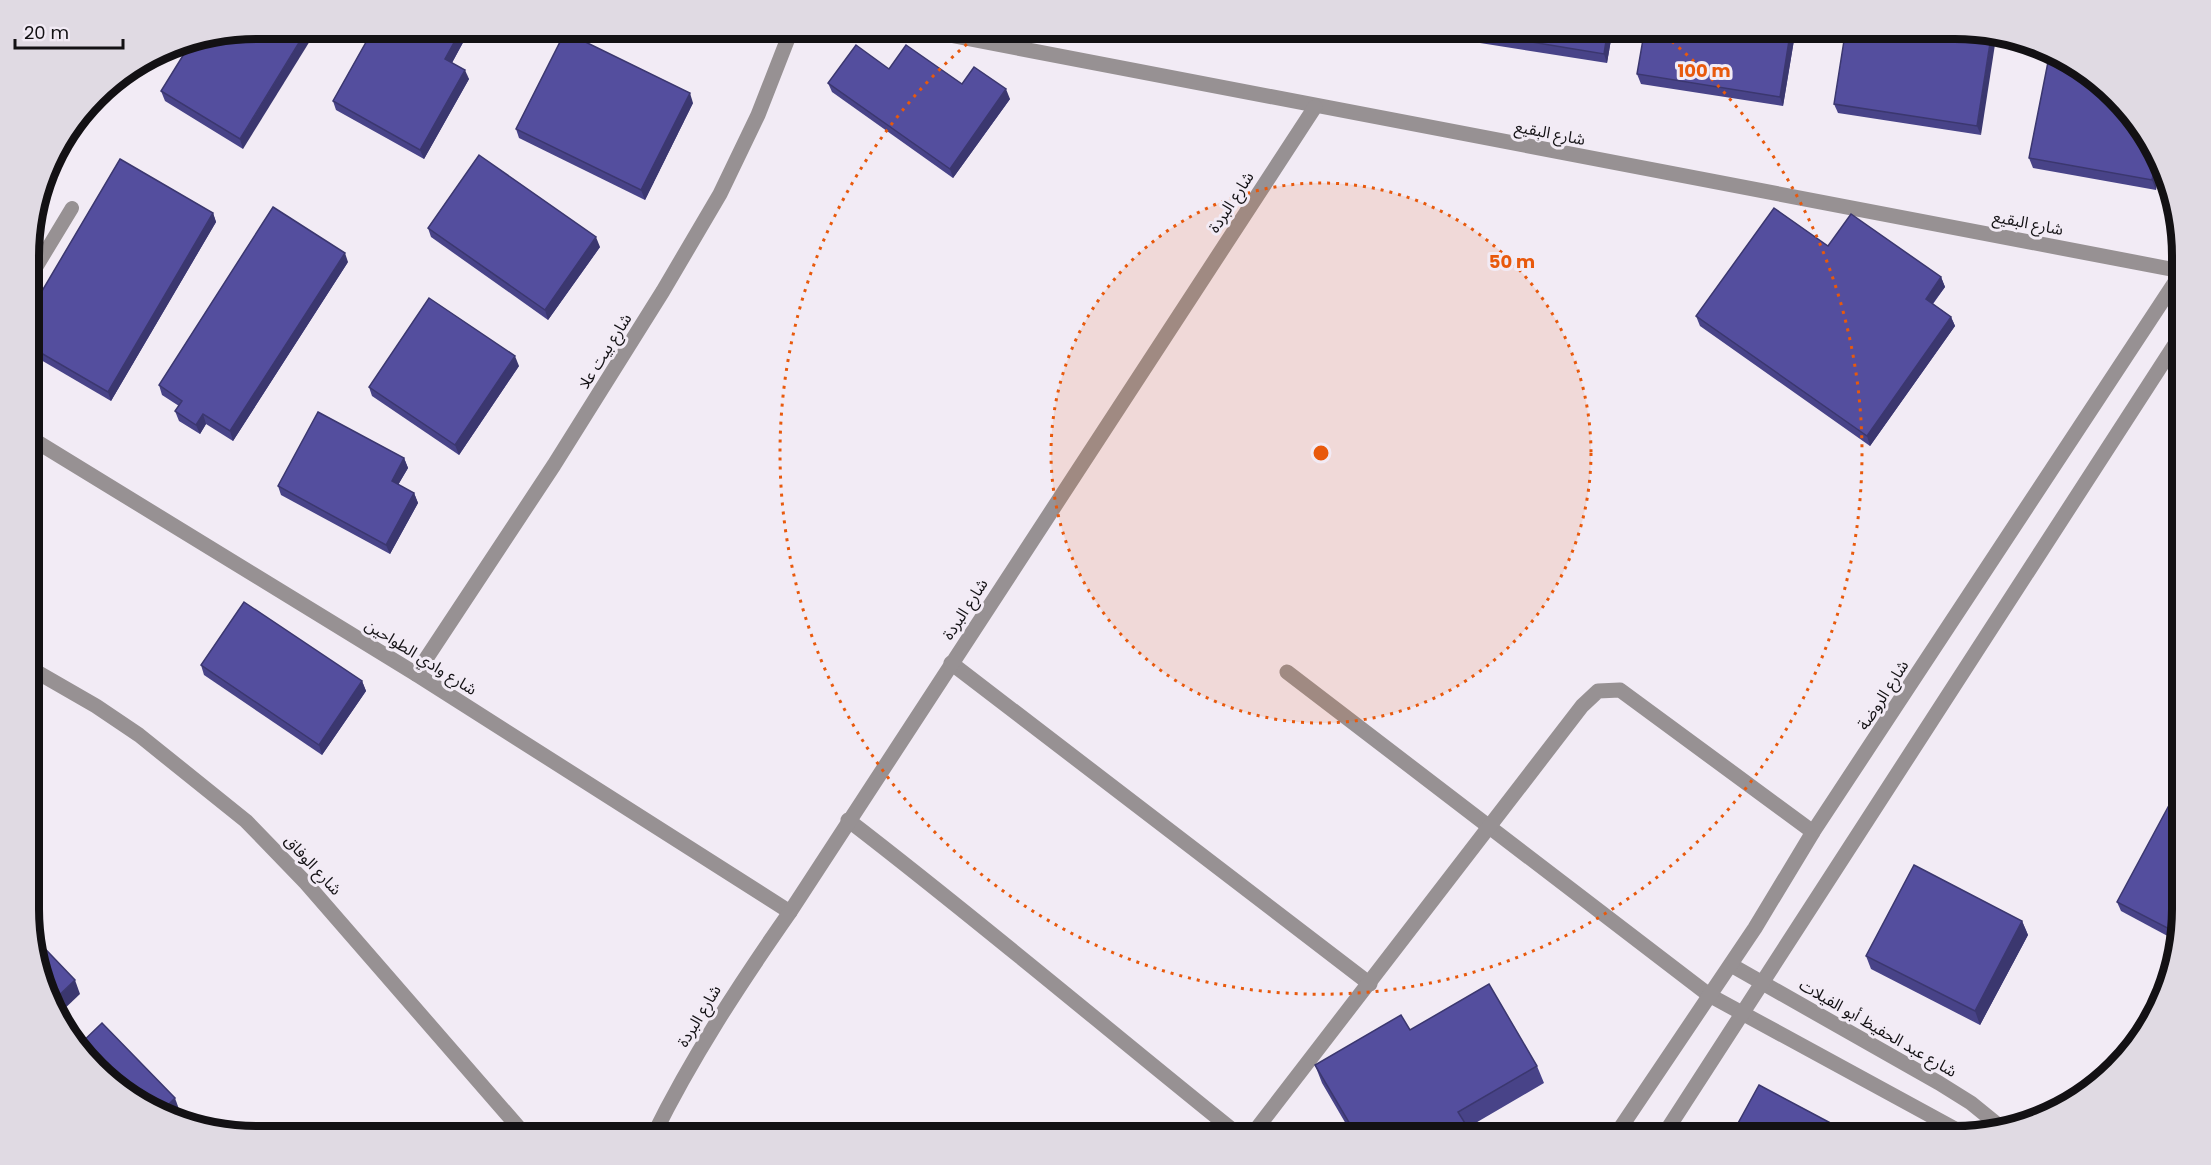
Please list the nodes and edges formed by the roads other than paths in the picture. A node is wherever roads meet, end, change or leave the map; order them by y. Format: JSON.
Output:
{"nodes":[{"id":1,"x":788,"y":39,"type":"edge"},
{"id":2,"x":970,"y":39,"type":"edge"},
{"id":3,"x":1315,"y":106,"type":"junction"},
{"id":4,"x":72,"y":208,"type":"dead end"},
{"id":5,"x":39,"y":262,"type":"edge"},
{"id":6,"x":2172,"y":270,"type":"edge"},
{"id":7,"x":2172,"y":286,"type":"edge"},
{"id":8,"x":2172,"y":349,"type":"edge"},
{"id":9,"x":39,"y":443,"type":"edge"},
{"id":10,"x":951,"y":663,"type":"junction"},
{"id":11,"x":1287,"y":672,"type":"dead end"},
{"id":12,"x":39,"y":673,"type":"edge"},
{"id":13,"x":416,"y":674,"type":"junction"},
{"id":14,"x":848,"y":820,"type":"junction"},
{"id":15,"x":1490,"y":826,"type":"junction"},
{"id":16,"x":1814,"y":832,"type":"junction"},
{"id":17,"x":790,"y":912,"type":"junction"},
{"id":18,"x":1731,"y":965,"type":"junction"},
{"id":19,"x":1763,"y":983,"type":"junction"},
{"id":20,"x":1370,"y":984,"type":"junction"},
{"id":21,"x":1709,"y":995,"type":"junction"},
{"id":22,"x":1743,"y":1016,"type":"junction"},
{"id":23,"x":1994,"y":1122,"type":"edge"},
{"id":24,"x":517,"y":1126,"type":"edge"},
{"id":25,"x":658,"y":1126,"type":"edge"},
{"id":26,"x":1228,"y":1126,"type":"edge"},
{"id":27,"x":1259,"y":1126,"type":"edge"},
{"id":28,"x":1622,"y":1126,"type":"edge"},
{"id":29,"x":1670,"y":1126,"type":"edge"},
{"id":30,"x":1949,"y":1126,"type":"edge"}],
"edges":[{"from":1,"to":13,"type":"street","name":"شارع بيت علا"},
{"from":2,"to":3,"type":"street","name":"شارع البقيع"},
{"from":3,"to":6,"type":"street","name":"شارع البقيع"},
{"from":3,"to":10,"type":"street","name":"شارع البردة"},
{"from":4,"to":5,"type":"lane"},
{"from":7,"to":16,"type":"street","name":"شارع الروضة"},
{"from":8,"to":19,"type":"street"},
{"from":9,"to":13,"type":"street","name":"شارع وادي الطواحين"},
{"from":10,"to":14,"type":"street","name":"شارع البردة"},
{"from":10,"to":20,"type":"street"},
{"from":11,"to":15,"type":"street"},
{"from":12,"to":24,"type":"street","name":"شارع الوفاق"},
{"from":13,"to":17,"type":"street","name":"شارع وادي الطواحين"},
{"from":14,"to":17,"type":"street","name":"شارع البردة"},
{"from":14,"to":26,"type":"street"},
{"from":15,"to":16,"type":"street"},
{"from":15,"to":20,"type":"street"},
{"from":15,"to":21,"type":"street"},
{"from":16,"to":18,"type":"street","name":"شارع الروضة"},
{"from":17,"to":25,"type":"street","name":"شارع البردة"},
{"from":18,"to":19,"type":"street","name":"شارع عبد الحفيظ أبو الفيلات"},
{"from":18,"to":21,"type":"street","name":"شارع الروضة"},
{"from":19,"to":22,"type":"street"},
{"from":19,"to":23,"type":"street","name":"شارع عبد الحفيظ أبو الفيلات"},
{"from":20,"to":27,"type":"street"},
{"from":21,"to":22,"type":"street"},
{"from":21,"to":28,"type":"street","name":"شارع الروضة"},
{"from":22,"to":29,"type":"street"},
{"from":22,"to":30,"type":"street"}]}
